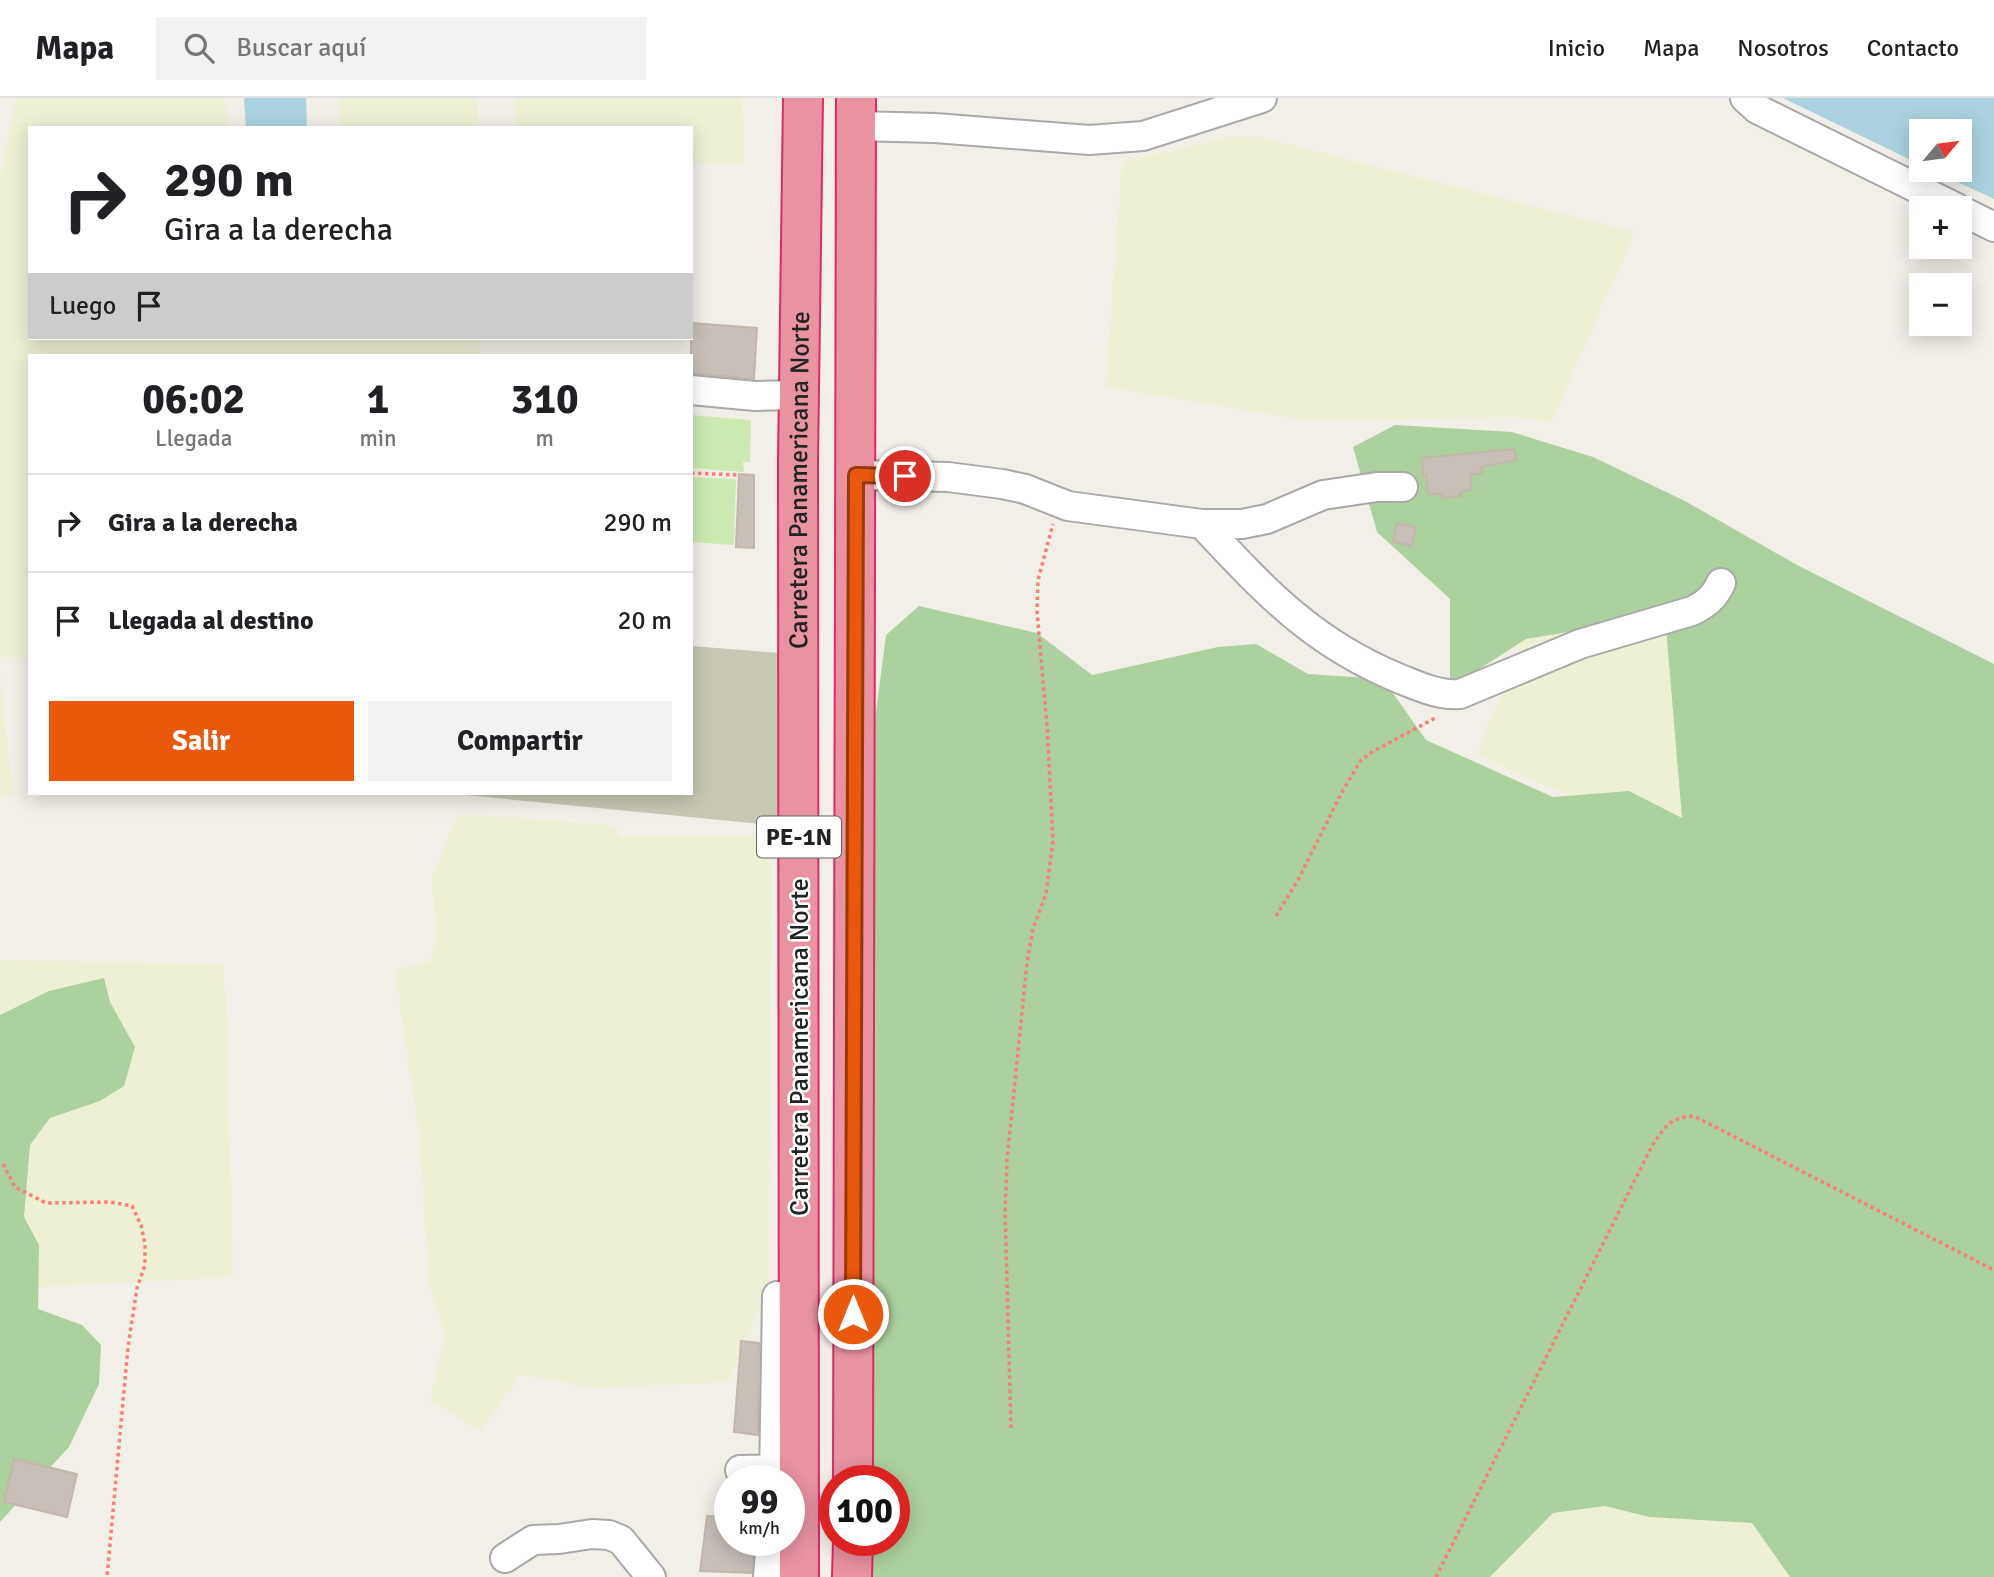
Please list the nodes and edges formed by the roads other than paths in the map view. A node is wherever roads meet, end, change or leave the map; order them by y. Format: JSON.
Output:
{"nodes":[{"id":1,"x":803,"y":98,"type":"edge"},
{"id":2,"x":1262,"y":98,"type":"edge"},
{"id":3,"x":1745,"y":98,"type":"edge"},
{"id":4,"x":856,"y":112,"type":"edge"},
{"id":5,"x":1932,"y":196,"type":"edge"},
{"id":6,"x":1972,"y":216,"type":"edge"},
{"id":7,"x":1994,"y":227,"type":"edge"},
{"id":8,"x":693,"y":390,"type":"edge"},
{"id":9,"x":799,"y":395,"type":"junction"},
{"id":10,"x":856,"y":475,"type":"junction"},
{"id":11,"x":1403,"y":487,"type":"dead end"},
{"id":12,"x":1202,"y":524,"type":"junction"},
{"id":13,"x":1721,"y":583,"type":"dead end"},
{"id":14,"x":777,"y":1296,"type":"dead end"},
{"id":15,"x":782,"y":1465,"type":"edge"},
{"id":16,"x":782,"y":1465,"type":"edge"},
{"id":17,"x":853,"y":1465,"type":"edge"},
{"id":18,"x":770,"y":1556,"type":"edge"},
{"id":19,"x":796,"y":1556,"type":"edge"},
{"id":20,"x":853,"y":1556,"type":"edge"},
{"id":21,"x":505,"y":1558,"type":"dead end"},
{"id":22,"x":651,"y":1577,"type":"edge"},
{"id":23,"x":768,"y":1577,"type":"edge"},
{"id":24,"x":799,"y":1577,"type":"edge"},
{"id":25,"x":852,"y":1577,"type":"edge"}],
"edges":[{"from":1,"to":9,"type":"highway","name":"Carretera Panamericana Norte","number":"PE-1N"},
{"from":2,"to":4,"type":"lane"},
{"from":3,"to":5,"type":"lane"},
{"from":4,"to":10,"type":"highway","name":"Carretera Panamericana Norte","number":"PE-1N"},
{"from":6,"to":7,"type":"lane"},
{"from":8,"to":9,"type":"lane"},
{"from":9,"to":15,"type":"highway","name":"Carretera Panamericana Norte","number":"PE-1N"},
{"from":10,"to":12,"type":"lane"},
{"from":10,"to":17,"type":"highway","name":"Carretera Panamericana Norte","number":"PE-1N"},
{"from":11,"to":12,"type":"lane"},
{"from":12,"to":13,"type":"lane"},
{"from":14,"to":16,"type":"lane"},
{"from":18,"to":23,"type":"lane"},
{"from":19,"to":24,"type":"highway","name":"Carretera Panamericana Norte","number":"PE-1N"},
{"from":20,"to":25,"type":"highway"},
{"from":21,"to":22,"type":"lane"}]}
